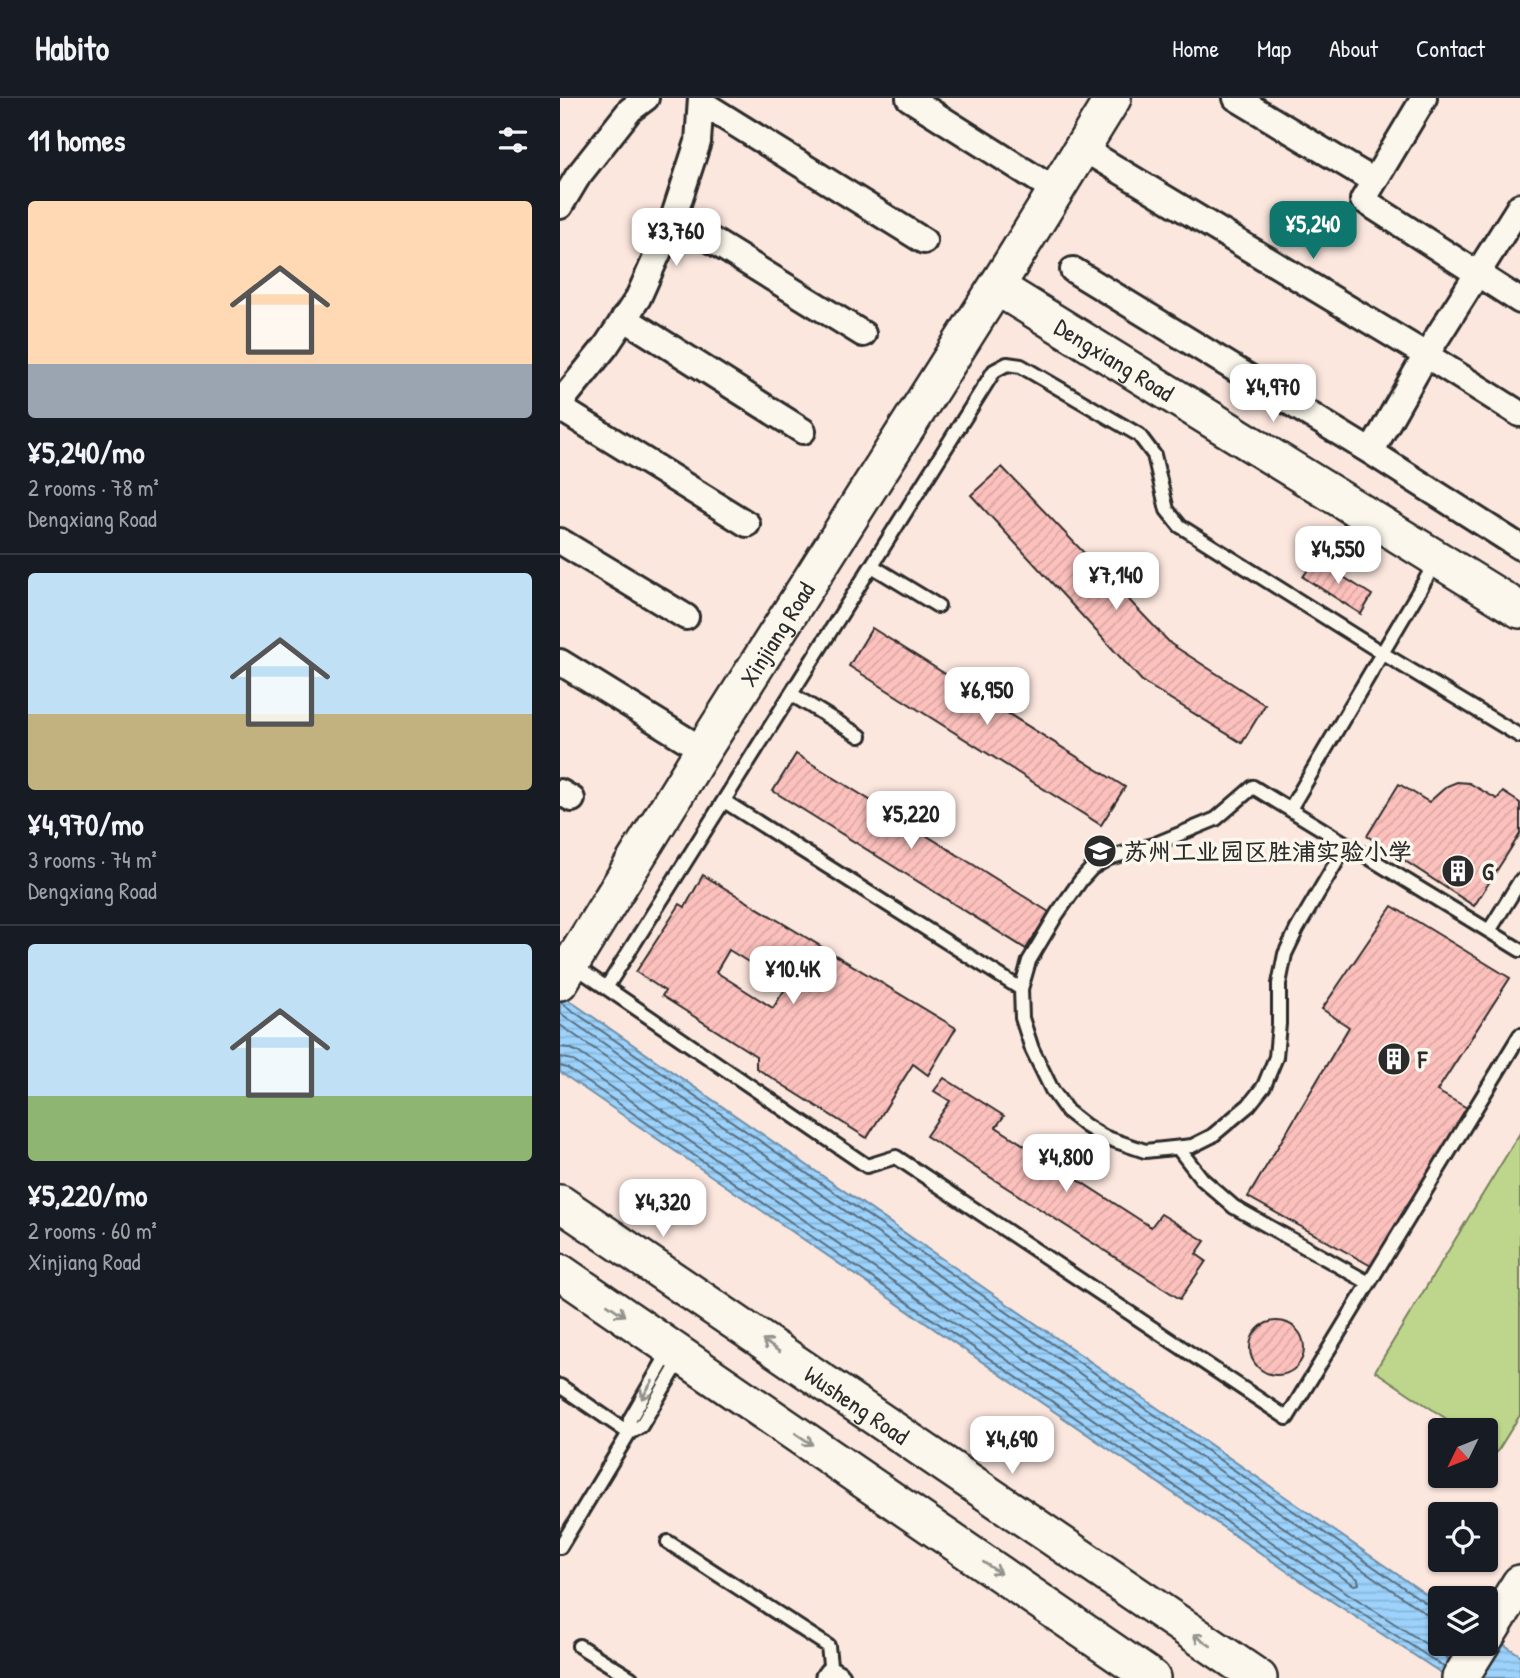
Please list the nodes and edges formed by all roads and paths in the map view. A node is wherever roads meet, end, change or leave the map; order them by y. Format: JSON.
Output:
{"nodes":[{"id":1,"x":909,"y":98,"type":"edge"},
{"id":2,"x":1112,"y":98,"type":"edge"},
{"id":3,"x":1236,"y":98,"type":"edge"},
{"id":4,"x":1424,"y":98,"type":"edge"},
{"id":5,"x":701,"y":100,"type":"edge"},
{"id":6,"x":629,"y":102,"type":"edge"},
{"id":7,"x":1082,"y":148,"type":"junction"},
{"id":8,"x":1374,"y":181,"type":"junction"},
{"id":9,"x":1056,"y":191,"type":"junction"},
{"id":10,"x":561,"y":200,"type":"edge"},
{"id":11,"x":1520,"y":206,"type":"edge"},
{"id":12,"x":674,"y":217,"type":"junction"},
{"id":13,"x":924,"y":241,"type":"dead end"},
{"id":14,"x":1073,"y":270,"type":"dead end"},
{"id":15,"x":1477,"y":273,"type":"junction"},
{"id":16,"x":996,"y":287,"type":"junction"},
{"id":17,"x":1520,"y":301,"type":"edge"},
{"id":18,"x":624,"y":318,"type":"junction"},
{"id":19,"x":863,"y":334,"type":"dead end"},
{"id":20,"x":1426,"y":355,"type":"junction"},
{"id":21,"x":560,"y":405,"type":"edge"},
{"id":22,"x":1520,"y":414,"type":"edge"},
{"id":23,"x":803,"y":431,"type":"dead end"},
{"id":24,"x":1371,"y":452,"type":"junction"},
{"id":25,"x":747,"y":524,"type":"dead end"},
{"id":26,"x":560,"y":541,"type":"edge"},
{"id":27,"x":1520,"y":547,"type":"edge"},
{"id":28,"x":1438,"y":559,"type":"junction"},
{"id":29,"x":872,"y":566,"type":"junction"},
{"id":30,"x":938,"y":606,"type":"dead end"},
{"id":31,"x":1520,"y":610,"type":"edge"},
{"id":32,"x":686,"y":617,"type":"dead end"},
{"id":33,"x":1382,"y":653,"type":"junction"},
{"id":34,"x":560,"y":662,"type":"edge"},
{"id":35,"x":791,"y":694,"type":"junction"},
{"id":36,"x":860,"y":736,"type":"dead end"},
{"id":37,"x":1520,"y":736,"type":"edge"},
{"id":38,"x":704,"y":750,"type":"junction"},
{"id":39,"x":724,"y":800,"type":"junction"},
{"id":40,"x":1290,"y":809,"type":"junction"},
{"id":41,"x":1347,"y":844,"type":"junction"},
{"id":42,"x":1520,"y":881,"type":"edge"},
{"id":43,"x":1489,"y":931,"type":"junction"},
{"id":44,"x":1520,"y":950,"type":"edge"},
{"id":45,"x":566,"y":973,"type":"edge"},
{"id":46,"x":606,"y":988,"type":"junction"},
{"id":47,"x":1021,"y":989,"type":"junction"},
{"id":48,"x":1520,"y":1035,"type":"edge"},
{"id":49,"x":1178,"y":1148,"type":"junction"},
{"id":50,"x":560,"y":1203,"type":"edge"},
{"id":51,"x":560,"y":1272,"type":"edge"},
{"id":52,"x":1369,"y":1283,"type":"junction"},
{"id":53,"x":677,"y":1352,"type":"junction"},
{"id":54,"x":560,"y":1386,"type":"edge"},
{"id":55,"x":629,"y":1433,"type":"junction"},
{"id":56,"x":668,"y":1542,"type":"dead end"},
{"id":57,"x":560,"y":1547,"type":"edge"},
{"id":58,"x":1520,"y":1583,"type":"edge"},
{"id":59,"x":1498,"y":1618,"type":"edge"},
{"id":60,"x":579,"y":1646,"type":"dead end"},
{"id":61,"x":1474,"y":1656,"type":"edge"},
{"id":62,"x":832,"y":1677,"type":"edge"},
{"id":63,"x":631,"y":1678,"type":"edge"},
{"id":64,"x":1152,"y":1678,"type":"edge"},
{"id":65,"x":1259,"y":1678,"type":"edge"},
{"id":66,"x":1460,"y":1678,"type":"edge"}],
"edges":[{"from":1,"to":9,"type":"street"},
{"from":2,"to":7,"type":"main road","name":"Xinjiang Road"},
{"from":3,"to":8,"type":"street"},
{"from":4,"to":8,"type":"street"},
{"from":5,"to":12,"type":"street"},
{"from":5,"to":13,"type":"street"},
{"from":6,"to":10,"type":"street"},
{"from":7,"to":9,"type":"main road","name":"Xinjiang Road"},
{"from":7,"to":20,"type":"street"},
{"from":8,"to":15,"type":"street"},
{"from":9,"to":16,"type":"main road","name":"Xinjiang Road"},
{"from":11,"to":15,"type":"street"},
{"from":12,"to":18,"type":"street"},
{"from":12,"to":19,"type":"street"},
{"from":14,"to":24,"type":"street"},
{"from":15,"to":17,"type":"street"},
{"from":15,"to":20,"type":"street"},
{"from":16,"to":28,"type":"main road","name":"Dengxiang Road"},
{"from":16,"to":38,"type":"main road","name":"Xinjiang Road"},
{"from":18,"to":21,"type":"street"},
{"from":18,"to":23,"type":"street"},
{"from":20,"to":22,"type":"street"},
{"from":20,"to":24,"type":"street"},
{"from":21,"to":25,"type":"street"},
{"from":24,"to":27,"type":"street"},
{"from":26,"to":32,"type":"street"},
{"from":28,"to":31,"type":"main road","name":"Dengxiang Road"},
{"from":28,"to":33,"type":"lane"},
{"from":29,"to":30,"type":"lane"},
{"from":29,"to":33,"type":"lane"},
{"from":29,"to":35,"type":"lane"},
{"from":33,"to":37,"type":"lane"},
{"from":33,"to":40,"type":"lane"},
{"from":34,"to":38,"type":"street"},
{"from":35,"to":36,"type":"lane"},
{"from":35,"to":39,"type":"lane"},
{"from":38,"to":45,"type":"main road","name":"Xinjiang Road"},
{"from":39,"to":46,"type":"lane"},
{"from":39,"to":47,"type":"lane"},
{"from":40,"to":41,"type":"lane"},
{"from":40,"to":47,"type":"lane"},
{"from":41,"to":43,"type":"lane"},
{"from":41,"to":49,"type":"lane"},
{"from":42,"to":43,"type":"lane"},
{"from":43,"to":44,"type":"lane"},
{"from":45,"to":46,"type":"lane"},
{"from":46,"to":52,"type":"lane"},
{"from":47,"to":49,"type":"lane"},
{"from":48,"to":52,"type":"lane"},
{"from":49,"to":52,"type":"lane"},
{"from":65,"to":50,"type":"main road","name":"Wusheng Road","one_way":true},
{"from":51,"to":53,"type":"main road","one_way":true},
{"from":53,"to":55,"type":"lane"},
{"from":53,"to":64,"type":"main road","one_way":true},
{"from":54,"to":55,"type":"lane"},
{"from":55,"to":57,"type":"lane"},
{"from":56,"to":62,"type":"lane"},
{"from":58,"to":59,"type":"main road"},
{"from":60,"to":63,"type":"lane"},
{"from":61,"to":66,"type":"main road"}]}
